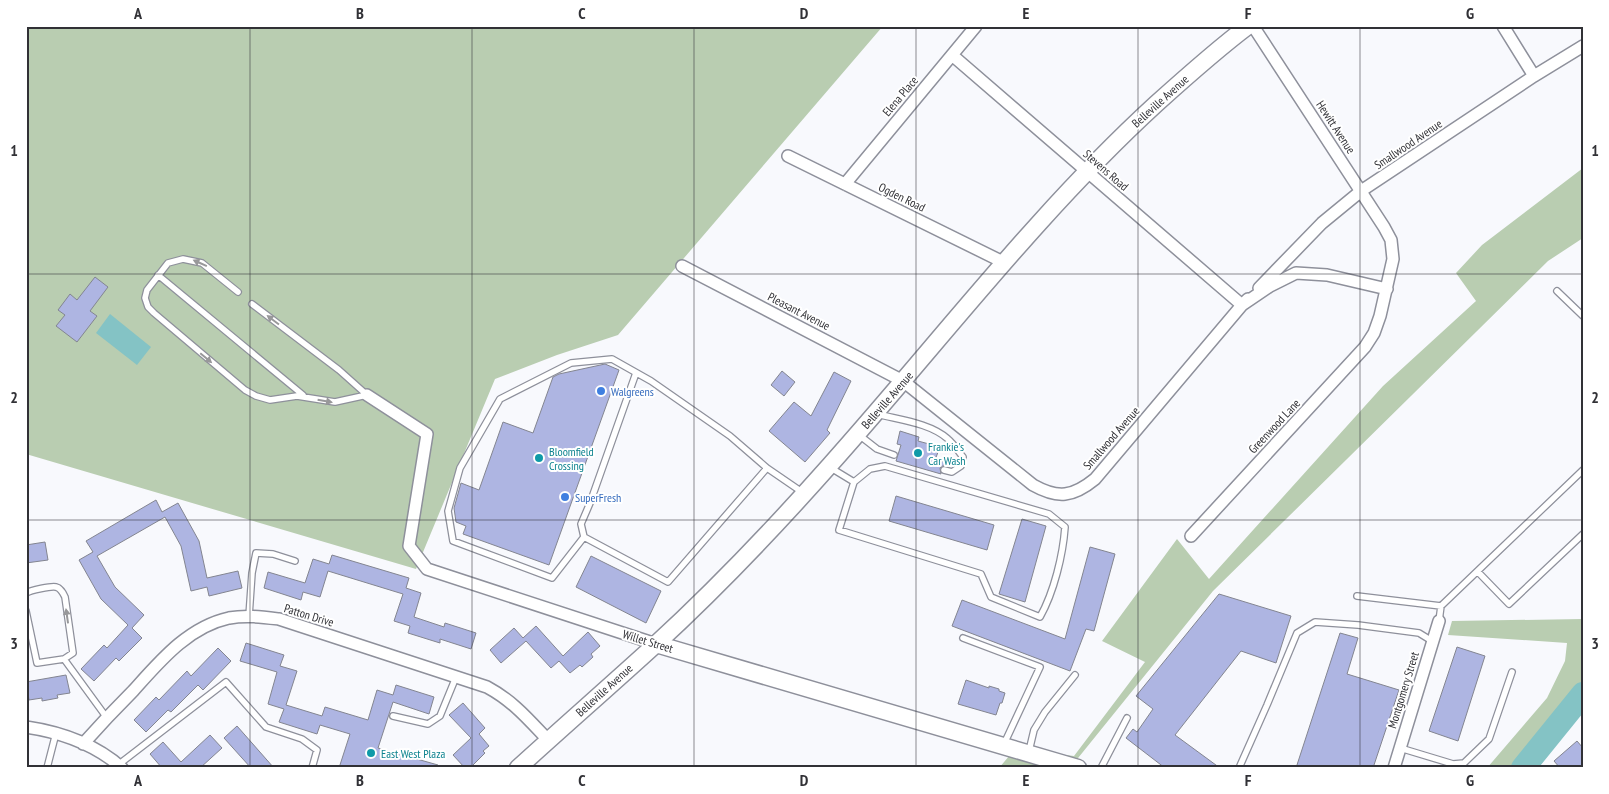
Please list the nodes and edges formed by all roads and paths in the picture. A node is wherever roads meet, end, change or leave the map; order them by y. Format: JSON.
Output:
{"nodes":[{"id":1,"x":976,"y":26,"type":"edge"},
{"id":2,"x":1248,"y":26,"type":"edge"},
{"id":3,"x":1253,"y":26,"type":"edge"},
{"id":4,"x":1503,"y":26,"type":"edge"},
{"id":5,"x":1583,"y":46,"type":"edge"},
{"id":6,"x":952,"y":55,"type":"junction"},
{"id":7,"x":1534,"y":76,"type":"junction"},
{"id":8,"x":788,"y":156,"type":"dead end"},
{"id":9,"x":1086,"y":171,"type":"junction"},
{"id":10,"x":844,"y":184,"type":"junction"},
{"id":11,"x":1361,"y":191,"type":"junction"},
{"id":12,"x":1004,"y":262,"type":"junction"},
{"id":13,"x":682,"y":266,"type":"dead end"},
{"id":14,"x":158,"y":275,"type":"junction"},
{"id":15,"x":1387,"y":289,"type":"junction"},
{"id":16,"x":1557,"y":291,"type":"dead end"},
{"id":17,"x":238,"y":292,"type":"dead end"},
{"id":18,"x":252,"y":304,"type":"dead end"},
{"id":19,"x":1242,"y":305,"type":"junction"},
{"id":20,"x":1583,"y":316,"type":"edge"},
{"id":21,"x":1374,"y":333,"type":"joint"},
{"id":22,"x":636,"y":373,"type":"junction"},
{"id":23,"x":903,"y":381,"type":"junction"},
{"id":24,"x":367,"y":395,"type":"junction"},
{"id":25,"x":304,"y":397,"type":"junction"},
{"id":26,"x":875,"y":413,"type":"junction"},
{"id":27,"x":857,"y":434,"type":"junction"},
{"id":28,"x":894,"y":455,"type":"dead end"},
{"id":29,"x":829,"y":467,"type":"junction"},
{"id":30,"x":768,"y":468,"type":"junction"},
{"id":31,"x":944,"y":470,"type":"dead end"},
{"id":32,"x":1583,"y":470,"type":"edge"},
{"id":33,"x":854,"y":482,"type":"junction"},
{"id":34,"x":804,"y":494,"type":"junction"},
{"id":35,"x":1583,"y":534,"type":"edge"},
{"id":36,"x":1191,"y":536,"type":"dead end"},
{"id":37,"x":584,"y":537,"type":"junction"},
{"id":38,"x":295,"y":561,"type":"dead end"},
{"id":39,"x":1478,"y":572,"type":"junction"},
{"id":40,"x":26,"y":593,"type":"edge"},
{"id":41,"x":1357,"y":596,"type":"dead end"},
{"id":42,"x":1441,"y":606,"type":"junction"},
{"id":43,"x":26,"y":611,"type":"edge"},
{"id":44,"x":249,"y":616,"type":"junction"},
{"id":45,"x":1439,"y":621,"type":"joint"},
{"id":46,"x":963,"y":638,"type":"dead end"},
{"id":47,"x":1432,"y":641,"type":"junction"},
{"id":48,"x":656,"y":644,"type":"junction"},
{"id":49,"x":64,"y":659,"type":"junction"},
{"id":50,"x":1512,"y":672,"type":"dead end"},
{"id":51,"x":1075,"y":675,"type":"dead end"},
{"id":52,"x":456,"y":677,"type":"junction"},
{"id":53,"x":393,"y":716,"type":"dead end"},
{"id":54,"x":107,"y":718,"type":"junction"},
{"id":55,"x":1127,"y":718,"type":"dead end"},
{"id":56,"x":26,"y":727,"type":"edge"},
{"id":57,"x":56,"y":733,"type":"junction"},
{"id":58,"x":548,"y":740,"type":"junction"},
{"id":59,"x":83,"y":744,"type":"junction"},
{"id":60,"x":1003,"y":746,"type":"junction"},
{"id":61,"x":1400,"y":748,"type":"junction"},
{"id":62,"x":1028,"y":753,"type":"junction"},
{"id":63,"x":120,"y":766,"type":"edge"},
{"id":64,"x":47,"y":768,"type":"edge"},
{"id":65,"x":312,"y":768,"type":"edge"},
{"id":66,"x":518,"y":768,"type":"edge"},
{"id":67,"x":1078,"y":768,"type":"edge"},
{"id":68,"x":1101,"y":768,"type":"edge"},
{"id":69,"x":1238,"y":768,"type":"edge"},
{"id":70,"x":1394,"y":768,"type":"edge"}],
"edges":[{"from":1,"to":6,"type":"street","name":"Elena Place"},
{"from":2,"to":9,"type":"main road","name":"Belleville Avenue"},
{"from":3,"to":11,"type":"street","name":"Hewitt Avenue"},
{"from":4,"to":7,"type":"street"},
{"from":5,"to":7,"type":"street","name":"Smallwood Avenue"},
{"from":6,"to":9,"type":"street","name":"Stevens Road"},
{"from":6,"to":10,"type":"street","name":"Elena Place"},
{"from":7,"to":11,"type":"street","name":"Smallwood Avenue"},
{"from":8,"to":10,"type":"street","name":"Ogden Road"},
{"from":9,"to":12,"type":"main road","name":"Belleville Avenue"},
{"from":9,"to":19,"type":"street","name":"Stevens Road"},
{"from":10,"to":12,"type":"street","name":"Ogden Road"},
{"from":11,"to":15,"type":"street","name":"Hewitt Avenue"},
{"from":11,"to":19,"type":"street","name":"Smallwood Avenue"},
{"from":12,"to":23,"type":"main road","name":"Belleville Avenue"},
{"from":13,"to":23,"type":"street","name":"Pleasant Avenue"},
{"from":17,"to":14,"type":"lane","one_way":true},
{"from":14,"to":25,"type":"lane"},
{"from":14,"to":25,"type":"lane","one_way":true},
{"from":15,"to":19,"type":"street","name":"Smallwood Avenue"},
{"from":15,"to":21,"type":"street","name":"Hewitt Avenue"},
{"from":16,"to":20,"type":"lane"},
{"from":24,"to":18,"type":"lane","one_way":true},
{"from":19,"to":23,"type":"street","name":"Smallwood Avenue"},
{"from":21,"to":36,"type":"street","name":"Greenwood Lane"},
{"from":22,"to":30,"type":"lane"},
{"from":22,"to":37,"type":"lane"},
{"from":22,"to":37,"type":"lane"},
{"from":23,"to":26,"type":"main road","name":"Belleville Avenue"},
{"from":25,"to":24,"type":"lane","one_way":true},
{"from":24,"to":48,"type":"street","name":"Willet Street"},
{"from":26,"to":27,"type":"main road","name":"Belleville Avenue"},
{"from":26,"to":31,"type":"lane"},
{"from":27,"to":28,"type":"lane"},
{"from":27,"to":29,"type":"main road","name":"Belleville Avenue"},
{"from":29,"to":33,"type":"lane"},
{"from":29,"to":34,"type":"main road","name":"Belleville Avenue"},
{"from":30,"to":34,"type":"lane"},
{"from":30,"to":37,"type":"lane"},
{"from":32,"to":39,"type":"lane"},
{"from":33,"to":33,"type":"lane"},
{"from":34,"to":48,"type":"main road","name":"Belleville Avenue"},
{"from":35,"to":39,"type":"lane"},
{"from":38,"to":44,"type":"lane"},
{"from":39,"to":42,"type":"lane"},
{"from":49,"to":40,"type":"lane","one_way":true},
{"from":41,"to":42,"type":"lane"},
{"from":42,"to":45,"type":"lane"},
{"from":43,"to":49,"type":"lane"},
{"from":44,"to":52,"type":"street","name":"Patton Drive"},
{"from":44,"to":54,"type":"street","name":"Patton Drive"},
{"from":45,"to":47,"type":"street","name":"Montgomery Street"},
{"from":46,"to":60,"type":"lane"},
{"from":47,"to":61,"type":"street","name":"Montgomery Street"},
{"from":47,"to":69,"type":"lane"},
{"from":48,"to":58,"type":"main road","name":"Belleville Avenue"},
{"from":48,"to":60,"type":"main road","name":"Willet Street"},
{"from":49,"to":54,"type":"lane"},
{"from":50,"to":61,"type":"lane"},
{"from":51,"to":62,"type":"lane"},
{"from":52,"to":53,"type":"lane"},
{"from":52,"to":58,"type":"street","name":"Patton Drive"},
{"from":54,"to":59,"type":"street","name":"Patton Drive"},
{"from":55,"to":68,"type":"lane"},
{"from":56,"to":57,"type":"street"},
{"from":57,"to":59,"type":"street"},
{"from":57,"to":64,"type":"lane"},
{"from":58,"to":66,"type":"main road","name":"Belleville Avenue"},
{"from":59,"to":63,"type":"street"},
{"from":60,"to":62,"type":"main road","name":"Willet Street"},
{"from":61,"to":70,"type":"street","name":"Montgomery Street"},
{"from":62,"to":67,"type":"main road","name":"Willet Street"},
{"from":63,"to":65,"type":"lane"}]}
